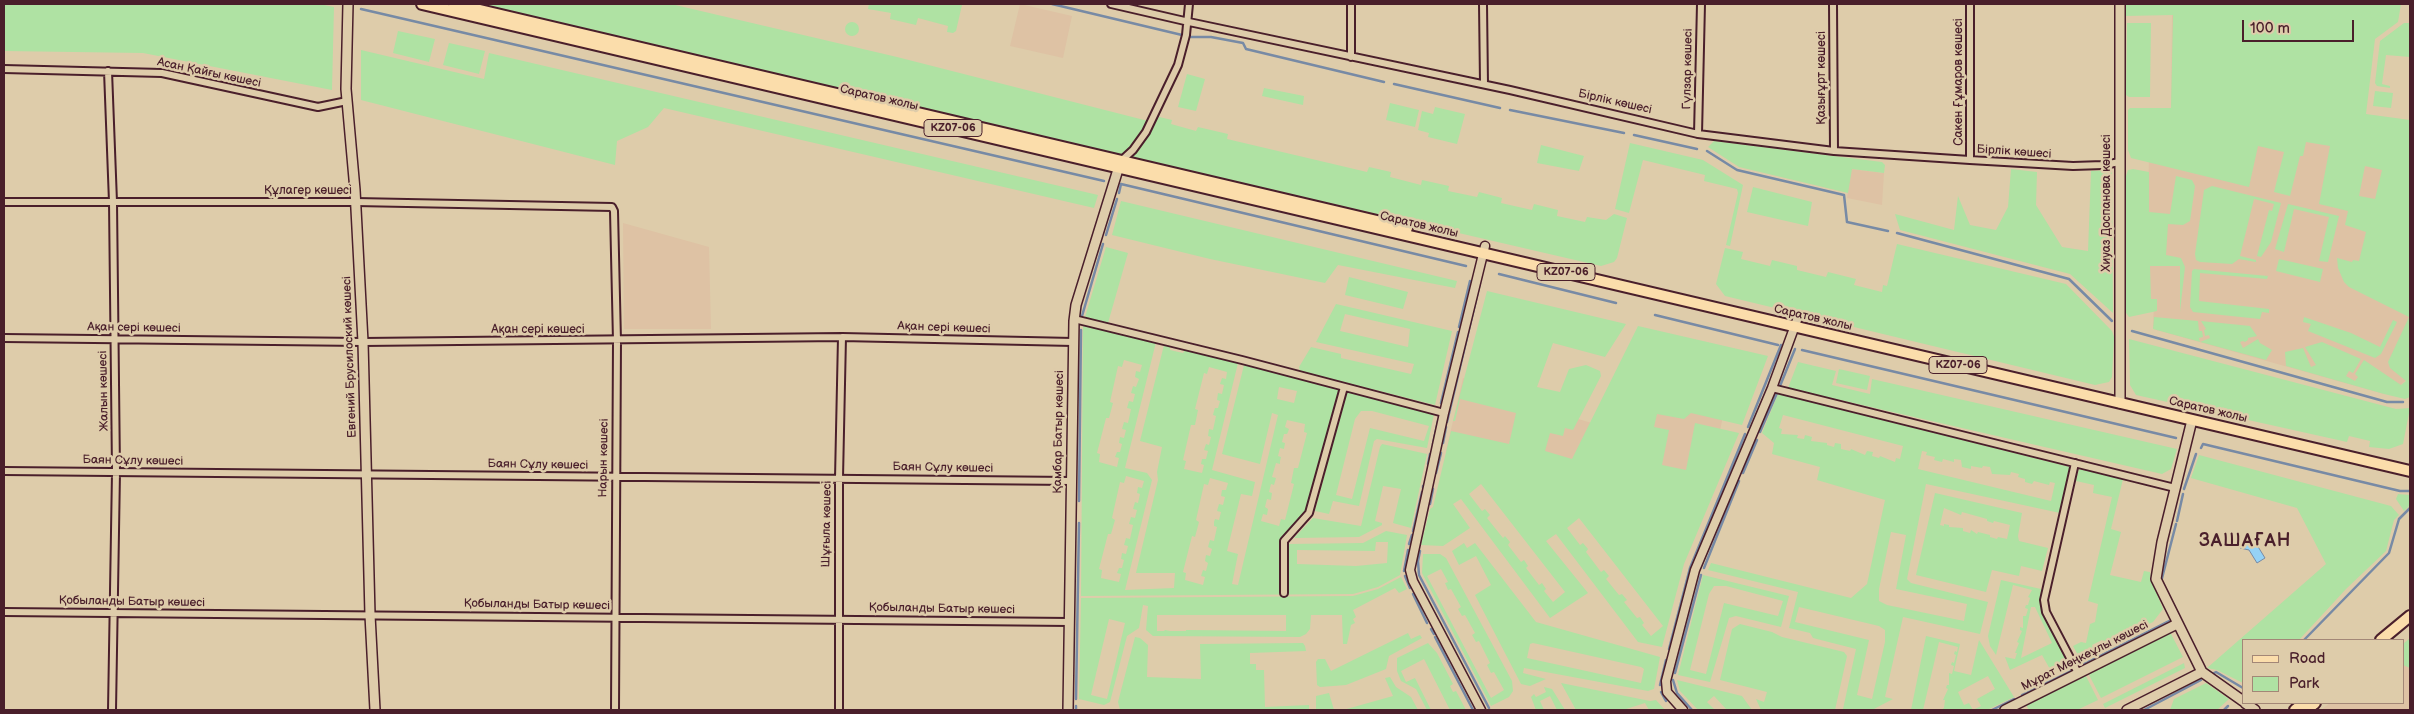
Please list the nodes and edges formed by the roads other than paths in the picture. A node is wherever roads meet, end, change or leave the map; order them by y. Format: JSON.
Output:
{"nodes":[{"id":1,"x":348,"y":4,"type":"edge"},
{"id":2,"x":422,"y":4,"type":"edge"},
{"id":3,"x":454,"y":4,"type":"edge"},
{"id":4,"x":1111,"y":4,"type":"edge"},
{"id":5,"x":1189,"y":4,"type":"edge"},
{"id":6,"x":1350,"y":4,"type":"edge"},
{"id":7,"x":1483,"y":4,"type":"edge"},
{"id":8,"x":1701,"y":4,"type":"edge"},
{"id":9,"x":1833,"y":4,"type":"edge"},
{"id":10,"x":1970,"y":4,"type":"edge"},
{"id":11,"x":2120,"y":4,"type":"edge"},
{"id":12,"x":1188,"y":22,"type":"junction"},
{"id":13,"x":1351,"y":57,"type":"junction"},
{"id":14,"x":4,"y":69,"type":"edge"},
{"id":15,"x":108,"y":71,"type":"junction"},
{"id":16,"x":1484,"y":84,"type":"junction"},
{"id":17,"x":347,"y":101,"type":"junction"},
{"id":18,"x":1698,"y":134,"type":"junction"},
{"id":19,"x":1834,"y":151,"type":"junction"},
{"id":20,"x":1970,"y":160,"type":"junction"},
{"id":21,"x":2120,"y":162,"type":"junction"},
{"id":22,"x":1120,"y":164,"type":"junction"},
{"id":23,"x":4,"y":202,"type":"edge"},
{"id":24,"x":113,"y":202,"type":"junction"},
{"id":25,"x":356,"y":202,"type":"junction"},
{"id":26,"x":612,"y":207,"type":"joint"},
{"id":27,"x":1485,"y":250,"type":"junction"},
{"id":28,"x":1074,"y":319,"type":"junction"},
{"id":29,"x":1796,"y":323,"type":"junction"},
{"id":30,"x":842,"y":337,"type":"junction"},
{"id":31,"x":4,"y":338,"type":"edge"},
{"id":32,"x":115,"y":339,"type":"junction"},
{"id":33,"x":617,"y":341,"type":"junction"},
{"id":34,"x":362,"y":342,"type":"junction"},
{"id":35,"x":1073,"y":342,"type":"junction"},
{"id":36,"x":1344,"y":387,"type":"junction"},
{"id":37,"x":1772,"y":388,"type":"junction"},
{"id":38,"x":2120,"y":399,"type":"junction"},
{"id":39,"x":1444,"y":413,"type":"junction"},
{"id":40,"x":2192,"y":420,"type":"junction"},
{"id":41,"x":2074,"y":463,"type":"junction"},
{"id":42,"x":2410,"y":464,"type":"edge"},
{"id":43,"x":4,"y":471,"type":"edge"},
{"id":44,"x":2410,"y":471,"type":"edge"},
{"id":45,"x":116,"y":472,"type":"junction"},
{"id":46,"x":366,"y":474,"type":"junction"},
{"id":47,"x":615,"y":476,"type":"junction"},
{"id":48,"x":839,"y":478,"type":"junction"},
{"id":49,"x":1072,"y":481,"type":"junction"},
{"id":50,"x":2175,"y":488,"type":"junction"},
{"id":51,"x":1284,"y":593,"type":"dead end"},
{"id":52,"x":4,"y":612,"type":"edge"},
{"id":53,"x":113,"y":614,"type":"junction"},
{"id":54,"x":370,"y":615,"type":"junction"},
{"id":55,"x":2410,"y":616,"type":"edge"},
{"id":56,"x":614,"y":617,"type":"junction"},
{"id":57,"x":838,"y":620,"type":"junction"},
{"id":58,"x":1070,"y":622,"type":"junction"},
{"id":59,"x":2177,"y":624,"type":"junction"},
{"id":60,"x":2410,"y":624,"type":"edge"},
{"id":61,"x":2382,"y":639,"type":"edge"},
{"id":62,"x":2392,"y":639,"type":"edge"},
{"id":63,"x":2202,"y":672,"type":"junction"},
{"id":64,"x":2078,"y":674,"type":"junction"},
{"id":65,"x":2242,"y":701,"type":"edge"},
{"id":66,"x":112,"y":710,"type":"edge"},
{"id":67,"x":375,"y":710,"type":"edge"},
{"id":68,"x":615,"y":710,"type":"edge"},
{"id":69,"x":838,"y":710,"type":"edge"},
{"id":70,"x":1068,"y":710,"type":"edge"},
{"id":71,"x":1481,"y":710,"type":"edge"},
{"id":72,"x":1683,"y":710,"type":"edge"},
{"id":73,"x":2005,"y":710,"type":"edge"},
{"id":74,"x":2127,"y":710,"type":"edge"}],
"edges":[{"from":1,"to":17,"type":"main road","name":"Евгений Брусилоский көшесі"},
{"from":2,"to":22,"type":"main road","name":"Саратов жолы","number":"KZ07-06"},
{"from":3,"to":22,"type":"main road","name":"Саратов жолы","number":"KZ07-06"},
{"from":4,"to":12,"type":"street","name":"Бірлік көшесі"},
{"from":5,"to":12,"type":"street"},
{"from":6,"to":13,"type":"street"},
{"from":7,"to":16,"type":"street"},
{"from":8,"to":18,"type":"street","name":"Гүлзар көшесі"},
{"from":9,"to":19,"type":"street","name":"Қазығұрт көшесі"},
{"from":10,"to":20,"type":"street","name":"Сакен Ғұмаров көшесі"},
{"from":11,"to":21,"type":"main road","name":"Хиуаз Доспанова көшесі"},
{"from":12,"to":13,"type":"street","name":"Бірлік көшесі"},
{"from":12,"to":22,"type":"street"},
{"from":13,"to":16,"type":"street","name":"Бірлік көшесі"},
{"from":14,"to":15,"type":"street","name":"Асан Қайғы көшесі"},
{"from":15,"to":17,"type":"street","name":"Асан Қайғы көшесі"},
{"from":15,"to":24,"type":"street","name":"Жалын көшесі"},
{"from":16,"to":18,"type":"street","name":"Бірлік көшесі"},
{"from":17,"to":25,"type":"main road","name":"Евгений Брусилоский көшесі"},
{"from":18,"to":19,"type":"street","name":"Бірлік көшесі"},
{"from":19,"to":20,"type":"street","name":"Бірлік көшесі"},
{"from":20,"to":21,"type":"street","name":"Бірлік көшесі"},
{"from":21,"to":38,"type":"main road","name":"Хиуаз Доспанова көшесі"},
{"from":22,"to":27,"type":"main road","name":"Саратов жолы","number":"KZ07-06"},
{"from":22,"to":28,"type":"main road","name":"Қамбар Батыр көшесі"},
{"from":23,"to":24,"type":"street","name":"Құлагер көшесі"},
{"from":24,"to":25,"type":"street","name":"Құлагер көшесі"},
{"from":24,"to":32,"type":"street","name":"Жалын көшесі"},
{"from":25,"to":26,"type":"street","name":"Құлагер көшесі"},
{"from":25,"to":34,"type":"main road","name":"Евгений Брусилоский көшесі"},
{"from":26,"to":33,"type":"street","name":"Нарын көшесі"},
{"from":27,"to":29,"type":"main road","name":"Саратов жолы","number":"KZ07-06"},
{"from":27,"to":39,"type":"street"},
{"from":28,"to":35,"type":"main road","name":"Қамбар Батыр көшесі"},
{"from":28,"to":36,"type":"street"},
{"from":29,"to":37,"type":"street"},
{"from":29,"to":38,"type":"main road","name":"Саратов жолы","number":"KZ07-06"},
{"from":30,"to":33,"type":"street","name":"Ақан сері көшесі"},
{"from":30,"to":35,"type":"street","name":"Ақан сері көшесі"},
{"from":30,"to":48,"type":"street","name":"Шұғыла көшесі"},
{"from":31,"to":32,"type":"street","name":"Ақан сері көшесі"},
{"from":32,"to":34,"type":"street","name":"Ақан сері көшесі"},
{"from":32,"to":45,"type":"street","name":"Жалын көшесі"},
{"from":33,"to":34,"type":"street","name":"Ақан сері көшесі"},
{"from":33,"to":47,"type":"street","name":"Нарын көшесі"},
{"from":34,"to":46,"type":"main road","name":"Евгений Брусилоский көшесі"},
{"from":35,"to":49,"type":"main road","name":"Қамбар Батыр көшесі"},
{"from":36,"to":39,"type":"street"},
{"from":36,"to":51,"type":"street"},
{"from":37,"to":41,"type":"street"},
{"from":37,"to":72,"type":"street"},
{"from":38,"to":40,"type":"main road","name":"Саратов жолы","number":"KZ07-06"},
{"from":38,"to":42,"type":"main road","name":"Саратов жолы","number":"KZ07-06"},
{"from":39,"to":71,"type":"street"},
{"from":40,"to":44,"type":"main road","name":"Саратов жолы","number":"KZ07-06"},
{"from":40,"to":50,"type":"main road"},
{"from":41,"to":50,"type":"street"},
{"from":41,"to":64,"type":"street"},
{"from":43,"to":45,"type":"street","name":"Баян Сұлу көшесі"},
{"from":45,"to":46,"type":"street","name":"Баян Сұлу көшесі"},
{"from":45,"to":53,"type":"street","name":"Жалын көшесі"},
{"from":46,"to":47,"type":"street","name":"Баян Сұлу көшесі"},
{"from":46,"to":54,"type":"main road","name":"Евгений Брусилоский көшесі"},
{"from":47,"to":48,"type":"street","name":"Баян Сұлу көшесі"},
{"from":47,"to":56,"type":"street","name":"Нарын көшесі"},
{"from":48,"to":49,"type":"street","name":"Баян Сұлу көшесі"},
{"from":48,"to":57,"type":"street","name":"Шұғыла көшесі"},
{"from":49,"to":58,"type":"main road","name":"Қамбар Батыр көшесі"},
{"from":50,"to":59,"type":"main road"},
{"from":52,"to":53,"type":"street","name":"Қобыланды Батыр көшесі"},
{"from":53,"to":54,"type":"street","name":"Қобыланды Батыр көшесі"},
{"from":53,"to":66,"type":"street","name":"Жалын көшесі"},
{"from":54,"to":56,"type":"street","name":"Қобыланды Батыр көшесі"},
{"from":54,"to":67,"type":"main road","name":"Евгений Брусилоский көшесі"},
{"from":55,"to":61,"type":"main road"},
{"from":56,"to":57,"type":"street","name":"Қобыланды Батыр көшесі"},
{"from":56,"to":68,"type":"street","name":"Нарын көшесі"},
{"from":57,"to":58,"type":"street","name":"Қобыланды Батыр көшесі"},
{"from":57,"to":69,"type":"street","name":"Шұғыла көшесі"},
{"from":58,"to":70,"type":"main road","name":"Қамбар Батыр көшесі"},
{"from":59,"to":63,"type":"main road"},
{"from":59,"to":64,"type":"main road","name":"Мұрат Мөңкеұлы көшесі"},
{"from":60,"to":62,"type":"main road"},
{"from":63,"to":65,"type":"main road"},
{"from":63,"to":74,"type":"main road"},
{"from":64,"to":73,"type":"main road","name":"Мұрат Мөңкеұлы көшесі"}]}
